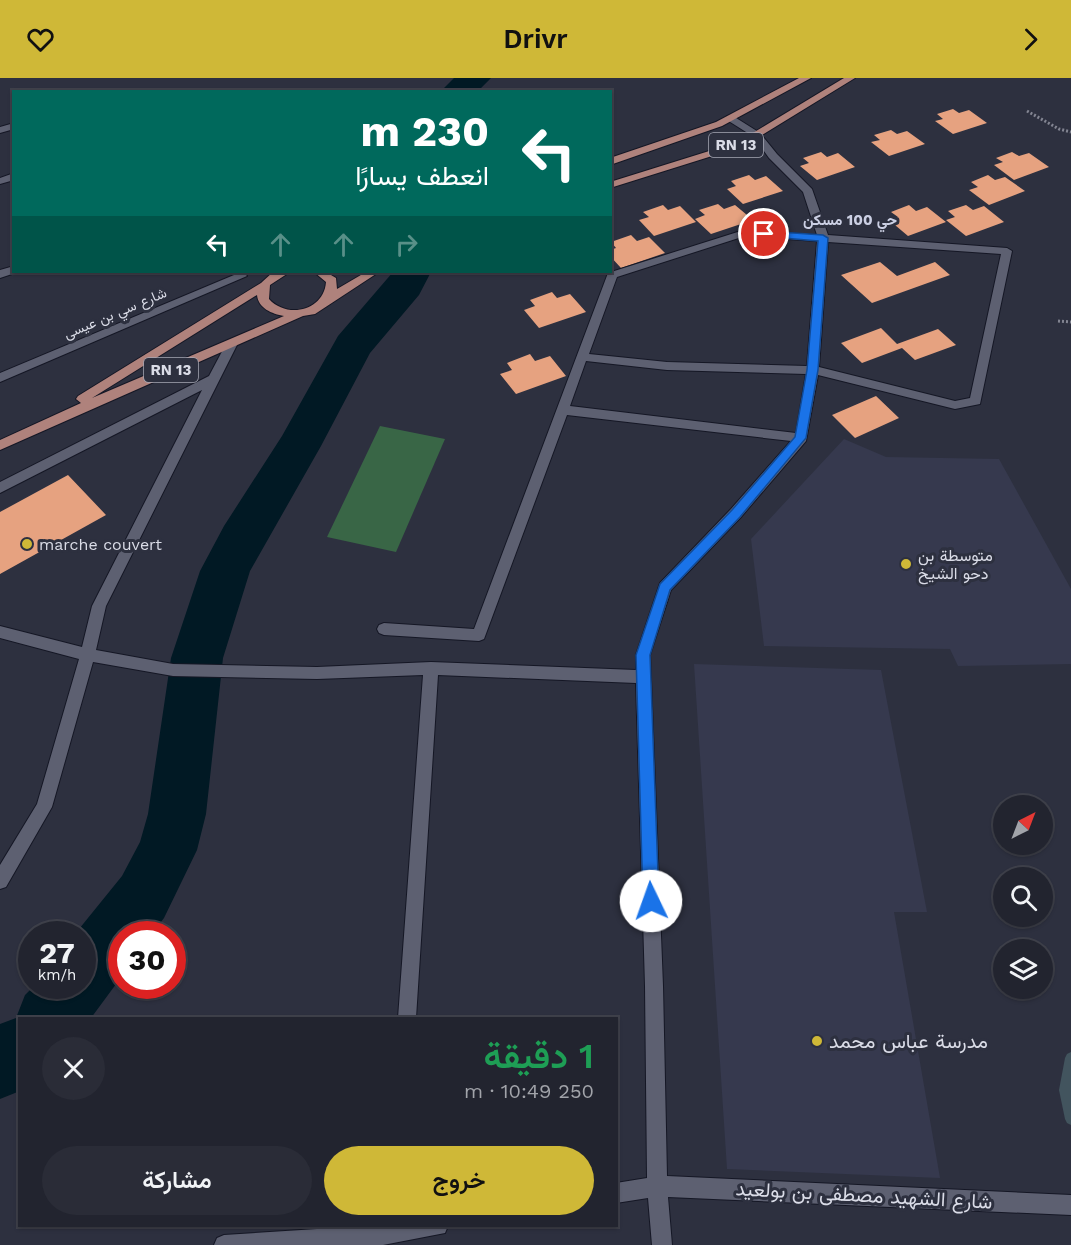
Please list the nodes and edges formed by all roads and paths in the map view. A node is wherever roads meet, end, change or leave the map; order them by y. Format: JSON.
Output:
{"nodes":[{"id":1,"x":806,"y":78,"type":"edge"},
{"id":2,"x":850,"y":78,"type":"edge"},
{"id":3,"x":1028,"y":111,"type":"dead end"},
{"id":4,"x":730,"y":118,"type":"junction"},
{"id":5,"x":1071,"y":132,"type":"edge"},
{"id":6,"x":757,"y":135,"type":"junction"},
{"id":7,"x":612,"y":161,"type":"edge"},
{"id":8,"x":612,"y":184,"type":"edge"},
{"id":9,"x":823,"y":238,"type":"junction"},
{"id":10,"x":282,"y":273,"type":"edge"},
{"id":11,"x":320,"y":273,"type":"edge"},
{"id":12,"x":371,"y":273,"type":"edge"},
{"id":13,"x":239,"y":274,"type":"edge"},
{"id":14,"x":263,"y":286,"type":"junction"},
{"id":15,"x":330,"y":298,"type":"junction"},
{"id":16,"x":299,"y":314,"type":"junction"},
{"id":17,"x":1058,"y":321,"type":"dead end"},
{"id":18,"x":1071,"y":322,"type":"edge"},
{"id":19,"x":231,"y":345,"type":"junction"},
{"id":20,"x":582,"y":357,"type":"junction"},
{"id":21,"x":813,"y":370,"type":"junction"},
{"id":22,"x":0,"y":378,"type":"edge"},
{"id":23,"x":214,"y":378,"type":"junction"},
{"id":24,"x":562,"y":410,"type":"junction"},
{"id":25,"x":42,"y":424,"type":"junction"},
{"id":26,"x":801,"y":438,"type":"junction"},
{"id":27,"x":0,"y":446,"type":"edge"},
{"id":28,"x":0,"y":488,"type":"edge"},
{"id":29,"x":384,"y":628,"type":"dead end"},
{"id":30,"x":0,"y":632,"type":"edge"},
{"id":31,"x":87,"y":655,"type":"junction"},
{"id":32,"x":431,"y":668,"type":"junction"},
{"id":33,"x":643,"y":677,"type":"junction"},
{"id":34,"x":0,"y":881,"type":"edge"},
{"id":35,"x":407,"y":1017,"type":"edge"},
{"id":36,"x":657,"y":1186,"type":"junction"},
{"id":37,"x":618,"y":1193,"type":"edge"},
{"id":38,"x":1071,"y":1205,"type":"edge"},
{"id":39,"x":427,"y":1227,"type":"edge"},
{"id":40,"x":393,"y":1230,"type":"edge"},
{"id":41,"x":224,"y":1245,"type":"edge"},
{"id":42,"x":662,"y":1245,"type":"edge"}],
"edges":[{"from":1,"to":4,"type":"main road","number":"RN 13"},
{"from":2,"to":6,"type":"main road","number":"RN 13"},
{"from":3,"to":5,"type":"path"},
{"from":4,"to":6,"type":"street"},
{"from":4,"to":7,"type":"main road","number":"RN 13"},
{"from":6,"to":8,"type":"main road","number":"RN 13"},
{"from":6,"to":9,"type":"street"},
{"from":9,"to":20,"type":"street"},
{"from":9,"to":21,"type":"street"},
{"from":9,"to":21,"type":"street"},
{"from":10,"to":14,"type":"main road"},
{"from":11,"to":15,"type":"main road"},
{"from":12,"to":15,"type":"main road"},
{"from":13,"to":22,"type":"street","name":"شارع سي بن عيسى"},
{"from":14,"to":16,"type":"main road"},
{"from":14,"to":25,"type":"main road","number":"RN 13"},
{"from":15,"to":16,"type":"main road"},
{"from":16,"to":19,"type":"main road","number":"RN 13"},
{"from":17,"to":18,"type":"path"},
{"from":19,"to":23,"type":"street"},
{"from":19,"to":25,"type":"main road","number":"RN 13"},
{"from":20,"to":21,"type":"street"},
{"from":20,"to":24,"type":"street"},
{"from":21,"to":26,"type":"street"},
{"from":23,"to":28,"type":"street"},
{"from":23,"to":31,"type":"street"},
{"from":24,"to":26,"type":"street"},
{"from":24,"to":29,"type":"street"},
{"from":25,"to":27,"type":"main road","number":"RN 13"},
{"from":26,"to":33,"type":"street"},
{"from":30,"to":31,"type":"street"},
{"from":31,"to":32,"type":"street"},
{"from":31,"to":34,"type":"street"},
{"from":32,"to":33,"type":"street"},
{"from":32,"to":35,"type":"street"},
{"from":33,"to":36,"type":"street"},
{"from":36,"to":37,"type":"street","name":"شارع الشهيد مصطفى بن بولعيد"},
{"from":36,"to":38,"type":"street","name":"شارع الشهيد مصطفى بن بولعيد"},
{"from":36,"to":42,"type":"street"},
{"from":39,"to":40,"type":"street"},
{"from":40,"to":41,"type":"street"}]}
